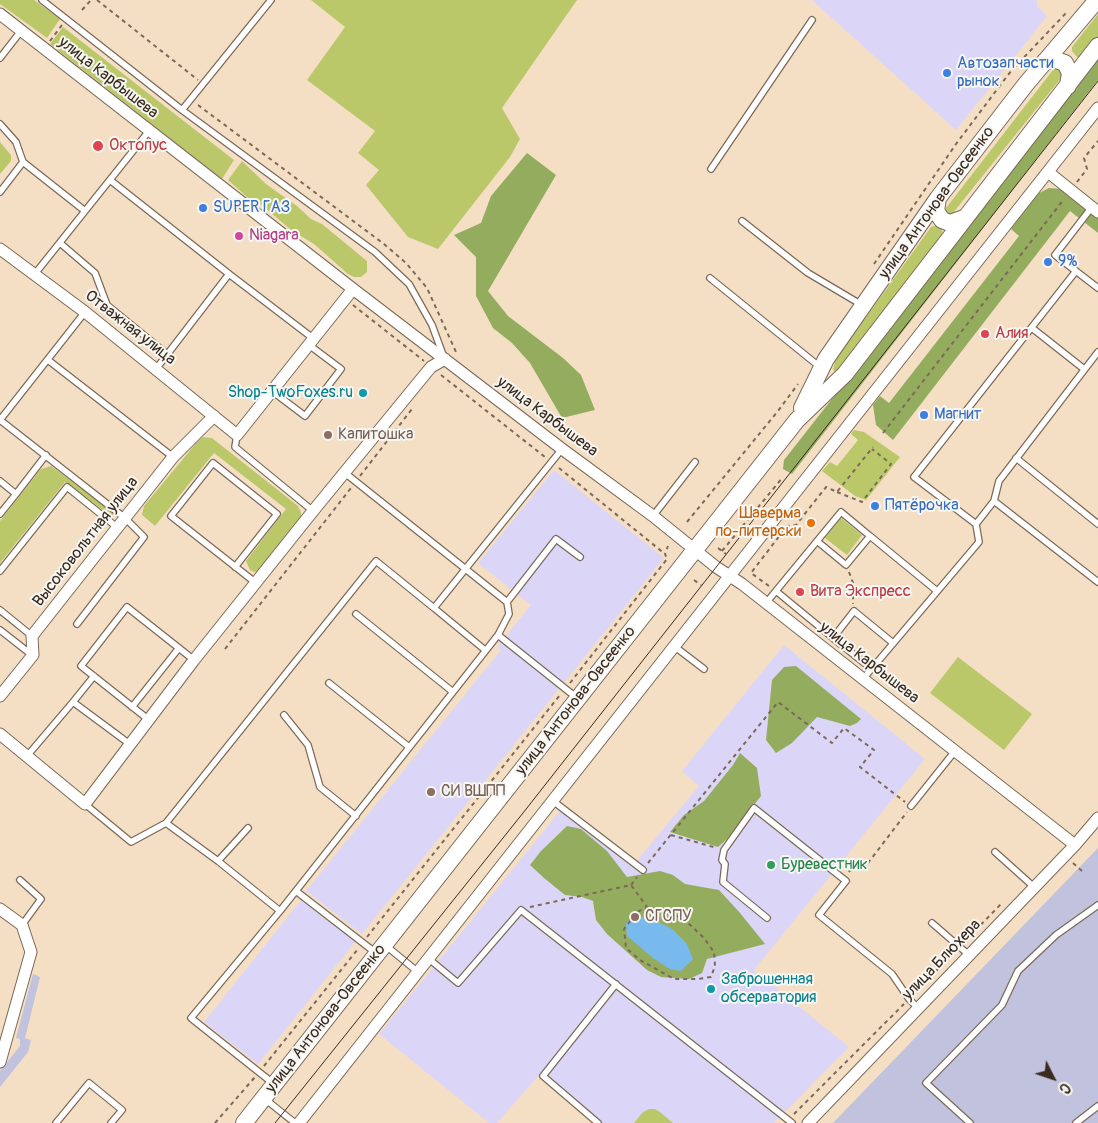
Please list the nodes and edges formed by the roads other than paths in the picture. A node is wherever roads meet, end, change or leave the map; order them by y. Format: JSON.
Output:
{"nodes":[{"id":1,"x":42,"y":0,"type":"edge"},
{"id":2,"x":271,"y":0,"type":"edge"},
{"id":3,"x":1097,"y":0,"type":"edge"},
{"id":4,"x":0,"y":14,"type":"edge"},
{"id":5,"x":812,"y":20,"type":"dead end"},
{"id":6,"x":21,"y":30,"type":"junction"},
{"id":7,"x":1098,"y":46,"type":"edge"},
{"id":8,"x":0,"y":58,"type":"edge"},
{"id":9,"x":1045,"y":61,"type":"junction"},
{"id":10,"x":1068,"y":86,"type":"junction"},
{"id":11,"x":1098,"y":108,"type":"edge"},
{"id":12,"x":182,"y":110,"type":"junction"},
{"id":13,"x":0,"y":124,"type":"edge"},
{"id":14,"x":149,"y":131,"type":"junction"},
{"id":15,"x":23,"y":162,"type":"junction"},
{"id":16,"x":711,"y":169,"type":"dead end"},
{"id":17,"x":1048,"y":172,"type":"junction"},
{"id":18,"x":110,"y":180,"type":"junction"},
{"id":19,"x":0,"y":192,"type":"edge"},
{"id":20,"x":938,"y":198,"type":"junction"},
{"id":21,"x":1096,"y":206,"type":"edge"},
{"id":22,"x":85,"y":211,"type":"junction"},
{"id":23,"x":964,"y":218,"type":"junction"},
{"id":24,"x":742,"y":221,"type":"dead end"},
{"id":25,"x":60,"y":242,"type":"junction"},
{"id":26,"x":0,"y":249,"type":"edge"},
{"id":27,"x":1076,"y":271,"type":"junction"},
{"id":28,"x":229,"y":274,"type":"junction"},
{"id":29,"x":34,"y":275,"type":"junction"},
{"id":30,"x":710,"y":278,"type":"dead end"},
{"id":31,"x":1098,"y":288,"type":"edge"},
{"id":32,"x":349,"y":294,"type":"junction"},
{"id":33,"x":863,"y":306,"type":"junction"},
{"id":34,"x":85,"y":312,"type":"junction"},
{"id":35,"x":1032,"y":328,"type":"junction"},
{"id":36,"x":312,"y":342,"type":"junction"},
{"id":37,"x":1098,"y":352,"type":"edge"},
{"id":38,"x":167,"y":354,"type":"junction"},
{"id":39,"x":445,"y":359,"type":"junction"},
{"id":40,"x":48,"y":360,"type":"junction"},
{"id":41,"x":822,"y":368,"type":"junction"},
{"id":42,"x":156,"y":369,"type":"junction"},
{"id":43,"x":1084,"y":369,"type":"junction"},
{"id":44,"x":272,"y":391,"type":"junction"},
{"id":45,"x":214,"y":416,"type":"junction"},
{"id":46,"x":797,"y":420,"type":"junction"},
{"id":47,"x":237,"y":435,"type":"junction"},
{"id":48,"x":562,"y":449,"type":"junction"},
{"id":49,"x":46,"y":456,"type":"junction"},
{"id":50,"x":174,"y":457,"type":"junction"},
{"id":51,"x":1016,"y":458,"type":"junction"},
{"id":52,"x":695,"y":462,"type":"dead end"},
{"id":53,"x":345,"y":473,"type":"junction"},
{"id":54,"x":0,"y":481,"type":"edge"},
{"id":55,"x":16,"y":494,"type":"junction"},
{"id":56,"x":994,"y":501,"type":"junction"},
{"id":57,"x":314,"y":511,"type":"junction"},
{"id":58,"x":0,"y":514,"type":"edge"},
{"id":59,"x":653,"y":516,"type":"junction"},
{"id":60,"x":125,"y":518,"type":"junction"},
{"id":61,"x":976,"y":524,"type":"junction"},
{"id":62,"x":1098,"y":524,"type":"edge"},
{"id":63,"x":118,"y":528,"type":"junction"},
{"id":64,"x":870,"y":536,"type":"junction"},
{"id":65,"x":817,"y":541,"type":"junction"},
{"id":66,"x":695,"y":550,"type":"junction"},
{"id":67,"x":580,"y":557,"type":"dead end"},
{"id":68,"x":235,"y":567,"type":"junction"},
{"id":69,"x":466,"y":569,"type":"junction"},
{"id":70,"x":0,"y":571,"type":"edge"},
{"id":71,"x":730,"y":575,"type":"junction"},
{"id":72,"x":1098,"y":582,"type":"edge"},
{"id":73,"x":256,"y":583,"type":"junction"},
{"id":74,"x":776,"y":591,"type":"junction"},
{"id":75,"x":937,"y":591,"type":"junction"},
{"id":76,"x":507,"y":602,"type":"junction"},
{"id":77,"x":766,"y":603,"type":"junction"},
{"id":78,"x":434,"y":608,"type":"junction"},
{"id":79,"x":0,"y":610,"type":"edge"},
{"id":80,"x":356,"y":614,"type":"dead end"},
{"id":81,"x":77,"y":624,"type":"dead end"},
{"id":82,"x":0,"y":630,"type":"edge"},
{"id":83,"x":498,"y":635,"type":"junction"},
{"id":84,"x":32,"y":636,"type":"junction"},
{"id":85,"x":833,"y":638,"type":"junction"},
{"id":86,"x":893,"y":643,"type":"junction"},
{"id":87,"x":674,"y":646,"type":"junction"},
{"id":88,"x":179,"y":648,"type":"junction"},
{"id":89,"x":485,"y":650,"type":"junction"},
{"id":90,"x":33,"y":655,"type":"junction"},
{"id":91,"x":194,"y":660,"type":"junction"},
{"id":92,"x":872,"y":668,"type":"junction"},
{"id":93,"x":704,"y":669,"type":"dead end"},
{"id":94,"x":94,"y":676,"type":"junction"},
{"id":95,"x":863,"y":679,"type":"junction"},
{"id":96,"x":329,"y":683,"type":"dead end"},
{"id":97,"x":452,"y":692,"type":"junction"},
{"id":98,"x":571,"y":693,"type":"junction"},
{"id":99,"x":0,"y":696,"type":"edge"},
{"id":100,"x":74,"y":702,"type":"junction"},
{"id":101,"x":132,"y":707,"type":"junction"},
{"id":102,"x":284,"y":715,"type":"dead end"},
{"id":103,"x":150,"y":720,"type":"junction"},
{"id":104,"x":0,"y":734,"type":"edge"},
{"id":105,"x":131,"y":744,"type":"junction"},
{"id":106,"x":409,"y":747,"type":"junction"},
{"id":107,"x":954,"y":751,"type":"junction"},
{"id":108,"x":28,"y":756,"type":"junction"},
{"id":109,"x":552,"y":801,"type":"junction"},
{"id":110,"x":85,"y":804,"type":"junction"},
{"id":111,"x":911,"y":806,"type":"road end"},
{"id":112,"x":356,"y":816,"type":"junction"},
{"id":113,"x":1098,"y":818,"type":"edge"},
{"id":114,"x":166,"y":823,"type":"junction"},
{"id":115,"x":248,"y":828,"type":"dead end"},
{"id":116,"x":1075,"y":845,"type":"junction"},
{"id":117,"x":995,"y":852,"type":"dead end"},
{"id":118,"x":218,"y":861,"type":"junction"},
{"id":119,"x":642,"y":870,"type":"road end"},
{"id":120,"x":20,"y":880,"type":"dead end"},
{"id":121,"x":1034,"y":887,"type":"junction"},
{"id":122,"x":296,"y":891,"type":"junction"},
{"id":123,"x":1098,"y":905,"type":"edge"},
{"id":124,"x":0,"y":909,"type":"edge"},
{"id":125,"x":280,"y":911,"type":"junction"},
{"id":126,"x":767,"y":918,"type":"dead end"},
{"id":127,"x":932,"y":923,"type":"dead end"},
{"id":128,"x":22,"y":925,"type":"junction"},
{"id":129,"x":381,"y":949,"type":"junction"},
{"id":130,"x":969,"y":955,"type":"junction"},
{"id":131,"x":429,"y":959,"type":"junction"},
{"id":132,"x":418,"y":972,"type":"junction"},
{"id":133,"x":616,"y":984,"type":"junction"},
{"id":134,"x":918,"y":1008,"type":"junction"},
{"id":135,"x":1,"y":1061,"type":"edge"},
{"id":136,"x":274,"y":1085,"type":"junction"},
{"id":137,"x":264,"y":1098,"type":"junction"},
{"id":138,"x":1098,"y":1106,"type":"edge"},
{"id":139,"x":791,"y":1122,"type":"edge"},
{"id":140,"x":56,"y":1123,"type":"edge"},
{"id":141,"x":111,"y":1123,"type":"edge"},
{"id":142,"x":244,"y":1123,"type":"edge"},
{"id":143,"x":297,"y":1123,"type":"edge"},
{"id":144,"x":598,"y":1123,"type":"edge"},
{"id":145,"x":808,"y":1123,"type":"edge"},
{"id":146,"x":970,"y":1123,"type":"edge"},
{"id":147,"x":1076,"y":1123,"type":"edge"}],
"edges":[{"from":1,"to":12,"type":"lane"},
{"from":2,"to":12,"type":"lane"},
{"from":3,"to":9,"type":"main road","name":"улица Антонова-Овсеенко"},
{"from":4,"to":6,"type":"street","name":"улица Карбышева"},
{"from":5,"to":16,"type":"lane"},
{"from":6,"to":8,"type":"lane"},
{"from":6,"to":14,"type":"street","name":"улица Карбышева"},
{"from":7,"to":10,"type":"main road","name":"улица Антонова-Овсеенко"},
{"from":9,"to":10,"type":"main road"},
{"from":9,"to":20,"type":"main road","name":"улица Антонова-Овсеенко"},
{"from":10,"to":23,"type":"main road","name":"улица Антонова-Овсеенко"},
{"from":11,"to":17,"type":"street"},
{"from":12,"to":39,"type":"lane"},
{"from":13,"to":15,"type":"lane"},
{"from":14,"to":18,"type":"lane"},
{"from":14,"to":32,"type":"street","name":"улица Карбышева"},
{"from":15,"to":19,"type":"lane"},
{"from":15,"to":22,"type":"lane"},
{"from":17,"to":21,"type":"street"},
{"from":17,"to":71,"type":"street"},
{"from":18,"to":22,"type":"lane"},
{"from":18,"to":28,"type":"lane"},
{"from":20,"to":23,"type":"main road"},
{"from":20,"to":33,"type":"main road","name":"улица Антонова-Овсеенко"},
{"from":21,"to":27,"type":"lane"},
{"from":22,"to":25,"type":"lane"},
{"from":23,"to":46,"type":"main road","name":"улица Антонова-Овсеенко"},
{"from":24,"to":33,"type":"lane"},
{"from":25,"to":29,"type":"lane"},
{"from":25,"to":38,"type":"lane"},
{"from":26,"to":29,"type":"street","name":"Отважная улица"},
{"from":27,"to":31,"type":"lane"},
{"from":27,"to":35,"type":"lane"},
{"from":28,"to":36,"type":"lane"},
{"from":28,"to":38,"type":"lane"},
{"from":29,"to":34,"type":"street","name":"Отважная улица"},
{"from":30,"to":41,"type":"lane"},
{"from":32,"to":36,"type":"street"},
{"from":32,"to":39,"type":"street","name":"улица Карбышева"},
{"from":33,"to":41,"type":"main road","name":"улица Антонова-Овсеенко"},
{"from":34,"to":40,"type":"lane"},
{"from":34,"to":42,"type":"street","name":"Отважная улица"},
{"from":35,"to":43,"type":"lane"},
{"from":35,"to":61,"type":"lane"},
{"from":36,"to":44,"type":"street"},
{"from":36,"to":44,"type":"lane"},
{"from":37,"to":43,"type":"lane"},
{"from":38,"to":42,"type":"lane"},
{"from":39,"to":48,"type":"street","name":"улица Карбышева"},
{"from":39,"to":53,"type":"street"},
{"from":40,"to":49,"type":"lane"},
{"from":40,"to":50,"type":"lane"},
{"from":41,"to":46,"type":"main road","name":"улица Антонова-Овсеенко"},
{"from":42,"to":45,"type":"street","name":"Отважная улица"},
{"from":43,"to":51,"type":"lane"},
{"from":44,"to":47,"type":"street"},
{"from":45,"to":47,"type":"street","name":"Отважная улица"},
{"from":45,"to":50,"type":"street","name":"Высоковольтная улица"},
{"from":46,"to":66,"type":"main road","name":"улица Антонова-Овсеенко"},
{"from":47,"to":57,"type":"lane"},
{"from":48,"to":59,"type":"street","name":"улица Карбышева"},
{"from":48,"to":69,"type":"lane"},
{"from":49,"to":55,"type":"lane"},
{"from":49,"to":60,"type":"lane"},
{"from":50,"to":60,"type":"street","name":"Высоковольтная улица"},
{"from":51,"to":56,"type":"lane"},
{"from":51,"to":62,"type":"lane"},
{"from":52,"to":59,"type":"lane"},
{"from":53,"to":57,"type":"street"},
{"from":53,"to":69,"type":"lane"},
{"from":54,"to":55,"type":"lane"},
{"from":55,"to":58,"type":"lane"},
{"from":56,"to":61,"type":"lane"},
{"from":56,"to":72,"type":"lane"},
{"from":57,"to":73,"type":"street"},
{"from":59,"to":66,"type":"street","name":"улица Карбышева"},
{"from":60,"to":63,"type":"street","name":"Высоковольтная улица"},
{"from":60,"to":81,"type":"lane"},
{"from":61,"to":75,"type":"lane"},
{"from":63,"to":70,"type":"lane"},
{"from":63,"to":84,"type":"street","name":"Высоковольтная улица"},
{"from":64,"to":65,"type":"lane"},
{"from":64,"to":65,"type":"lane"},
{"from":64,"to":75,"type":"lane"},
{"from":65,"to":74,"type":"lane"},
{"from":66,"to":71,"type":"street","name":"улица Карбышева"},
{"from":66,"to":98,"type":"main road","name":"улица Антонова-Овсеенко"},
{"from":67,"to":76,"type":"lane"},
{"from":68,"to":68,"type":"lane"},
{"from":68,"to":73,"type":"lane"},
{"from":69,"to":76,"type":"lane"},
{"from":69,"to":78,"type":"lane"},
{"from":71,"to":77,"type":"street","name":"улица Карбышева"},
{"from":71,"to":87,"type":"street"},
{"from":73,"to":91,"type":"street"},
{"from":74,"to":77,"type":"lane"},
{"from":74,"to":85,"type":"lane"},
{"from":75,"to":86,"type":"lane"},
{"from":76,"to":83,"type":"lane"},
{"from":77,"to":95,"type":"street","name":"улица Карбышева"},
{"from":78,"to":89,"type":"lane"},
{"from":78,"to":114,"type":"lane"},
{"from":79,"to":84,"type":"lane"},
{"from":80,"to":97,"type":"lane"},
{"from":82,"to":90,"type":"lane"},
{"from":83,"to":89,"type":"lane"},
{"from":83,"to":98,"type":"lane"},
{"from":84,"to":90,"type":"street"},
{"from":85,"to":86,"type":"lane"},
{"from":85,"to":92,"type":"lane"},
{"from":86,"to":92,"type":"lane"},
{"from":87,"to":93,"type":"lane"},
{"from":87,"to":109,"type":"street"},
{"from":88,"to":91,"type":"lane"},
{"from":88,"to":94,"type":"lane"},
{"from":88,"to":101,"type":"lane"},
{"from":89,"to":97,"type":"lane"},
{"from":90,"to":99,"type":"street"},
{"from":91,"to":103,"type":"street"},
{"from":92,"to":95,"type":"lane"},
{"from":94,"to":100,"type":"lane"},
{"from":94,"to":101,"type":"lane"},
{"from":95,"to":107,"type":"street","name":"улица Карбышева"},
{"from":96,"to":106,"type":"lane"},
{"from":97,"to":106,"type":"lane"},
{"from":98,"to":129,"type":"main road","name":"улица Антонова-Овсеенко"},
{"from":100,"to":105,"type":"lane"},
{"from":100,"to":108,"type":"lane"},
{"from":101,"to":103,"type":"lane"},
{"from":102,"to":112,"type":"lane"},
{"from":103,"to":105,"type":"street"},
{"from":104,"to":108,"type":"street"},
{"from":105,"to":110,"type":"street"},
{"from":106,"to":112,"type":"lane"},
{"from":107,"to":111,"type":"lane"},
{"from":107,"to":116,"type":"street","name":"улица Карбышева"},
{"from":108,"to":110,"type":"street"},
{"from":109,"to":119,"type":"lane"},
{"from":109,"to":131,"type":"street"},
{"from":110,"to":114,"type":"lane"},
{"from":112,"to":122,"type":"lane"},
{"from":113,"to":116,"type":"street","name":"улица Блюхера"},
{"from":114,"to":118,"type":"lane"},
{"from":115,"to":118,"type":"lane"},
{"from":116,"to":121,"type":"street","name":"улица Блюхера"},
{"from":117,"to":121,"type":"lane"},
{"from":118,"to":125,"type":"lane"},
{"from":120,"to":128,"type":"lane"},
{"from":121,"to":130,"type":"street","name":"улица Блюхера"},
{"from":122,"to":125,"type":"lane"},
{"from":122,"to":129,"type":"lane"},
{"from":123,"to":146,"type":"lane"},
{"from":124,"to":128,"type":"street"},
{"from":125,"to":136,"type":"lane"},
{"from":126,"to":134,"type":"lane"},
{"from":127,"to":130,"type":"lane"},
{"from":128,"to":135,"type":"street"},
{"from":129,"to":132,"type":"lane"},
{"from":129,"to":136,"type":"main road","name":"улица Антонова-Овсеенко"},
{"from":130,"to":134,"type":"street","name":"улица Блюхера"},
{"from":131,"to":132,"type":"street"},
{"from":131,"to":133,"type":"lane"},
{"from":132,"to":143,"type":"street"},
{"from":133,"to":139,"type":"lane"},
{"from":133,"to":144,"type":"lane"},
{"from":134,"to":145,"type":"street","name":"улица Блюхера"},
{"from":136,"to":137,"type":"main road","name":"улица Антонова-Овсеенко"},
{"from":137,"to":142,"type":"main road","name":"улица Антонова-Овсеенко"},
{"from":137,"to":143,"type":"lane"},
{"from":138,"to":147,"type":"lane"},
{"from":140,"to":141,"type":"lane"}]}
